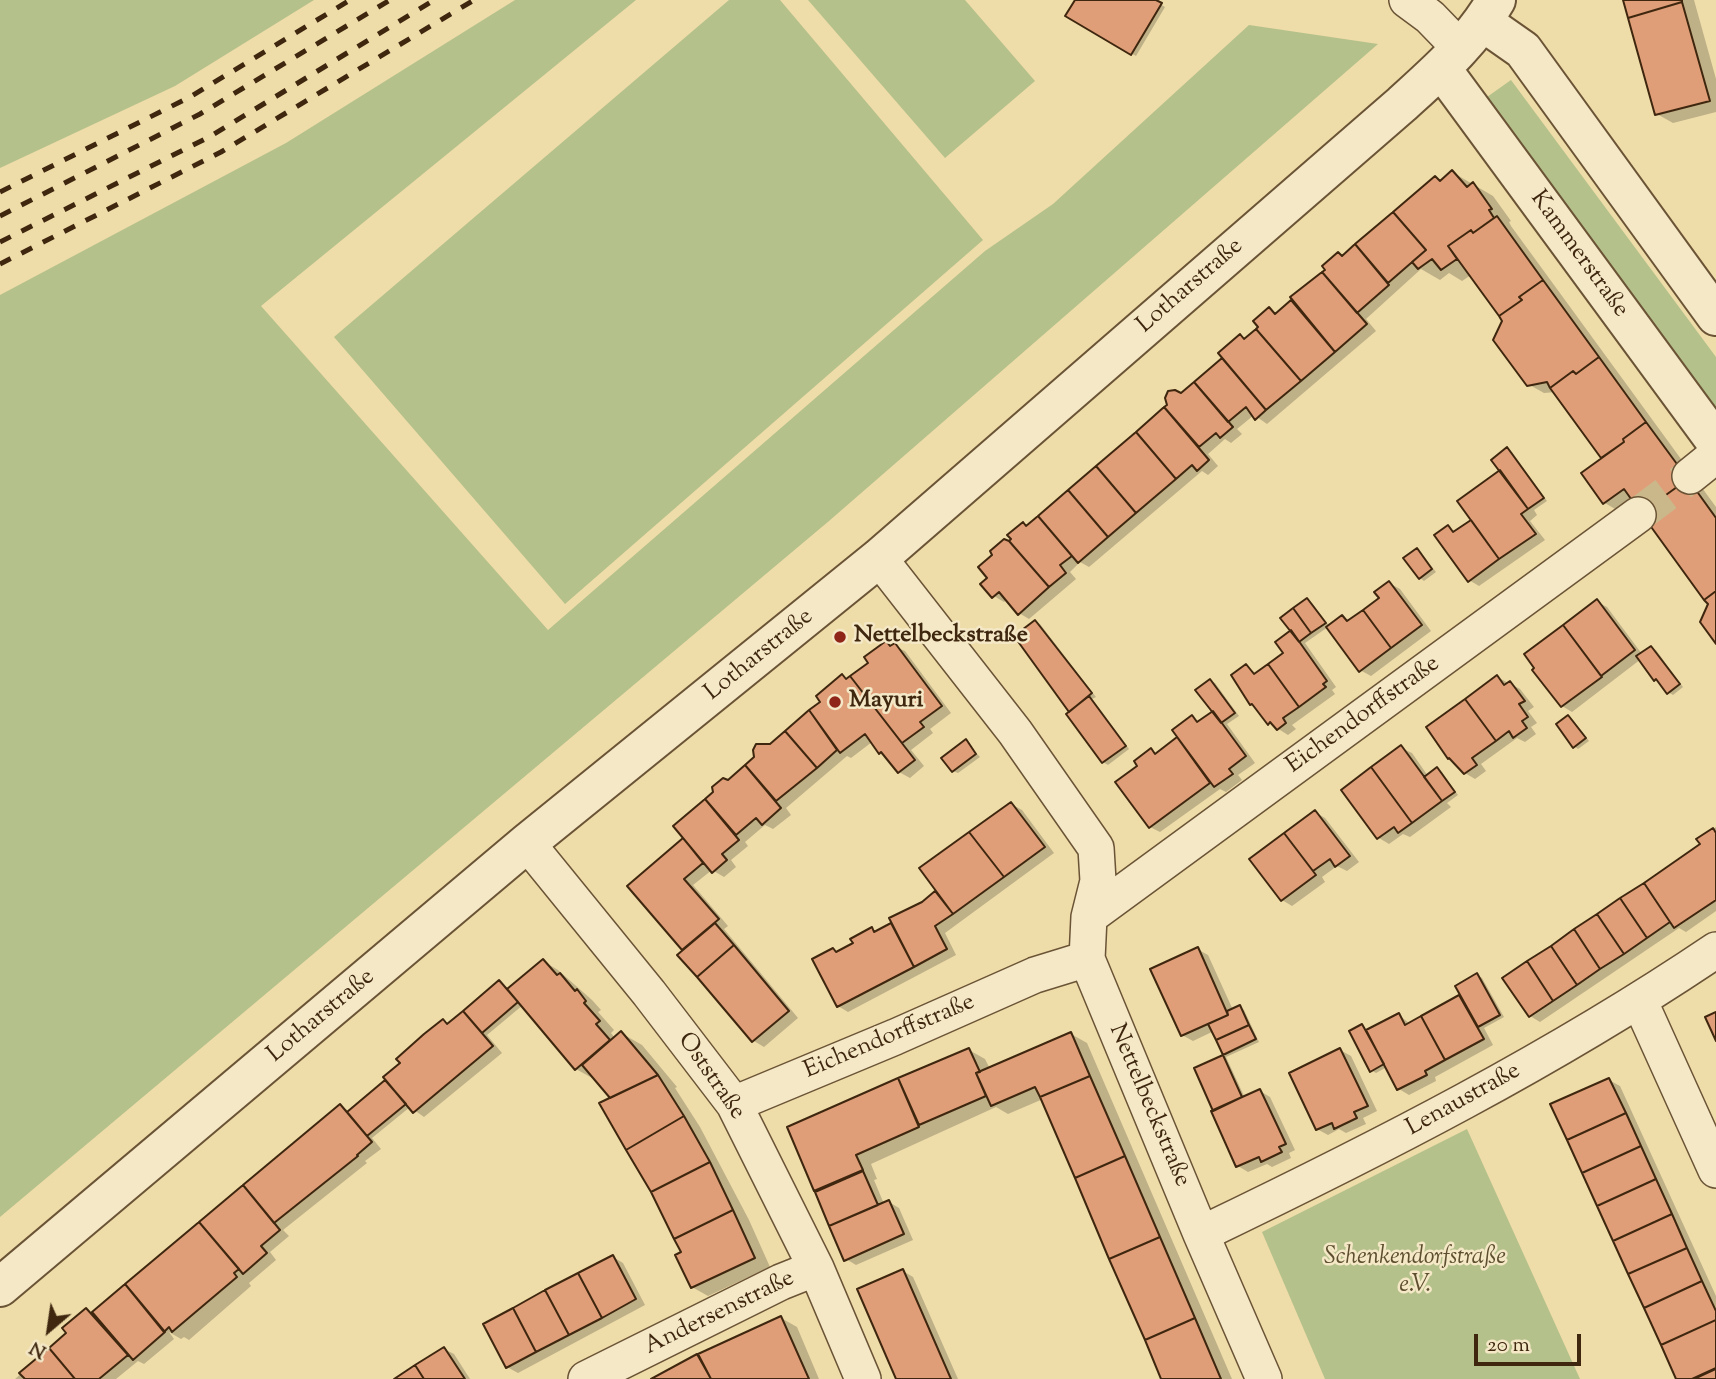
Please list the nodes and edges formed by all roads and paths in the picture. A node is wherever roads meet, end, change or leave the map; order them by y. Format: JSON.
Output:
{"nodes":[{"id":1,"x":1407,"y":0,"type":"edge"},
{"id":2,"x":1470,"y":35,"type":"edge"},
{"id":3,"x":1716,"y":316,"type":"edge"},
{"id":4,"x":1716,"y":442,"type":"edge"},
{"id":5,"x":1638,"y":515,"type":"tunnel mouth"},
{"id":6,"x":879,"y":558,"type":"junction"},
{"id":7,"x":527,"y":843,"type":"junction"},
{"id":8,"x":1089,"y":917,"type":"junction"},
{"id":9,"x":1716,"y":950,"type":"edge"},
{"id":10,"x":1087,"y":959,"type":"junction"},
{"id":11,"x":1640,"y":1002,"type":"junction"},
{"id":12,"x":734,"y":1104,"type":"junction"},
{"id":13,"x":1716,"y":1170,"type":"edge"},
{"id":14,"x":1201,"y":1234,"type":"junction"},
{"id":15,"x":816,"y":1268,"type":"junction"},
{"id":16,"x":0,"y":1287,"type":"edge"},
{"id":17,"x":586,"y":1379,"type":"edge"},
{"id":18,"x":863,"y":1379,"type":"edge"},
{"id":19,"x":1264,"y":1379,"type":"edge"}],
"edges":[{"from":1,"to":2,"type":"street","name":"Kammerstraße"},
{"from":2,"to":3,"type":"street","name":"Kammerstraße"},
{"from":2,"to":4,"type":"street","name":"Kammerstraße"},
{"from":2,"to":6,"type":"street","name":"Lotharstraße"},
{"from":5,"to":8,"type":"street","name":"Eichendorffstraße"},
{"from":6,"to":7,"type":"street","name":"Lotharstraße"},
{"from":6,"to":8,"type":"street","name":"Nettelbeckstraße"},
{"from":7,"to":12,"type":"street","name":"Oststraße"},
{"from":7,"to":16,"type":"street","name":"Lotharstraße"},
{"from":8,"to":10,"type":"street","name":"Nettelbeckstraße"},
{"from":9,"to":11,"type":"street","name":"Lenaustraße"},
{"from":10,"to":12,"type":"street","name":"Eichendorffstraße"},
{"from":10,"to":14,"type":"street","name":"Nettelbeckstraße"},
{"from":11,"to":13,"type":"street"},
{"from":11,"to":14,"type":"street","name":"Lenaustraße"},
{"from":12,"to":15,"type":"street","name":"Oststraße"},
{"from":14,"to":19,"type":"street","name":"Nettelbeckstraße"},
{"from":15,"to":17,"type":"street","name":"Andersenstraße"},
{"from":15,"to":18,"type":"street","name":"Oststraße"}]}
